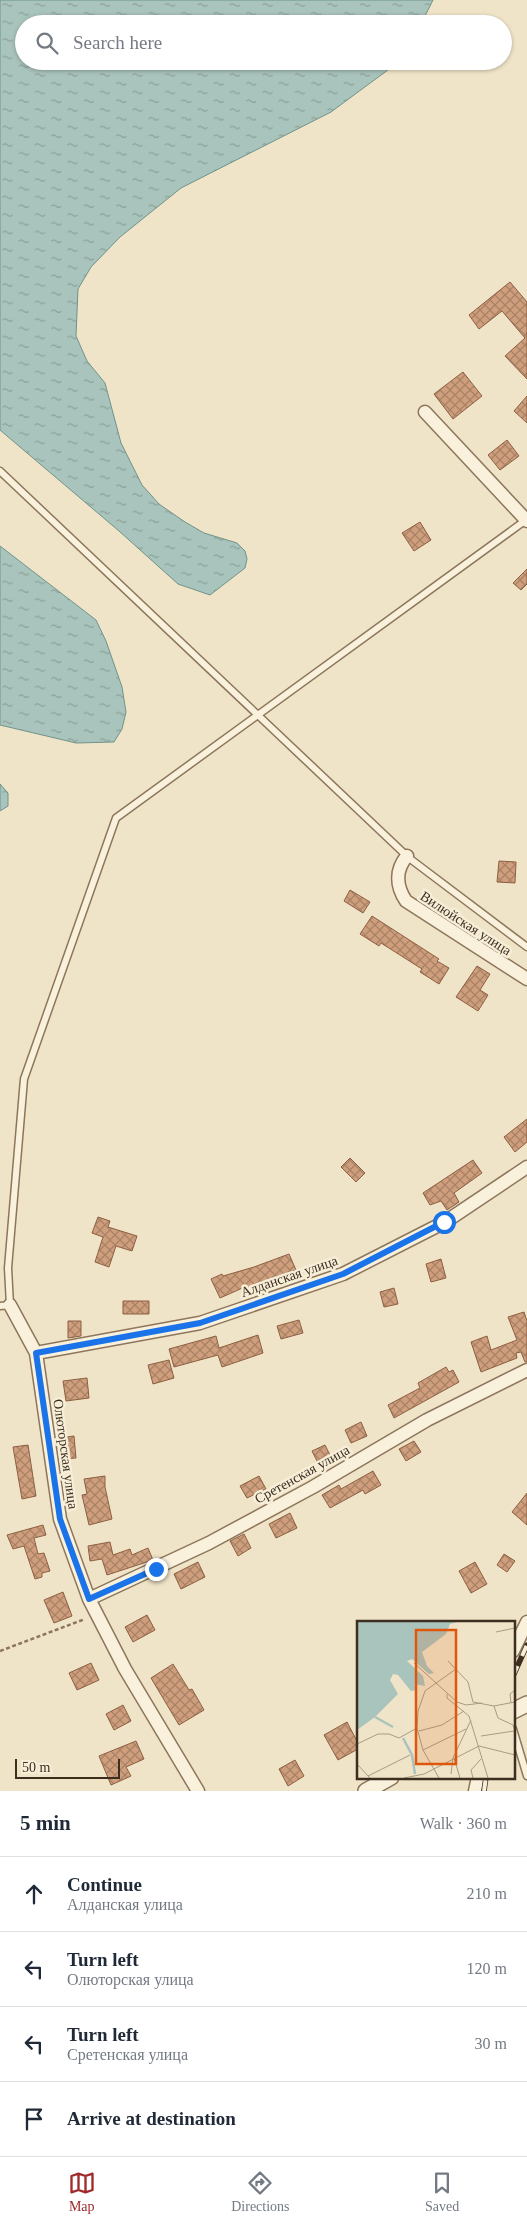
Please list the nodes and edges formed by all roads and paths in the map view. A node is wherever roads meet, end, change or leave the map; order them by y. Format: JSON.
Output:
{"nodes":[{"id":1,"x":425,"y":412,"type":"dead end"},
{"id":2,"x":0,"y":471,"type":"edge"},
{"id":3,"x":527,"y":520,"type":"edge"},
{"id":4,"x":258,"y":715,"type":"junction"},
{"id":5,"x":408,"y":856,"type":"junction"},
{"id":6,"x":527,"y":947,"type":"edge"},
{"id":7,"x":527,"y":979,"type":"edge"},
{"id":8,"x":527,"y":1167,"type":"edge"},
{"id":9,"x":5,"y":1306,"type":"edge"},
{"id":10,"x":36,"y":1353,"type":"junction"},
{"id":11,"x":527,"y":1370,"type":"edge"},
{"id":12,"x":89,"y":1599,"type":"junction"},
{"id":13,"x":96,"y":1614,"type":"junction"},
{"id":14,"x":527,"y":1622,"type":"edge"},
{"id":15,"x":514,"y":1649,"type":"edge"},
{"id":16,"x":0,"y":1651,"type":"edge"},
{"id":17,"x":527,"y":1704,"type":"edge"},
{"id":18,"x":514,"y":1710,"type":"edge"},
{"id":19,"x":514,"y":1732,"type":"edge"},
{"id":20,"x":527,"y":1776,"type":"edge"},
{"id":21,"x":389,"y":1778,"type":"edge"},
{"id":22,"x":478,"y":1778,"type":"edge"},
{"id":23,"x":198,"y":1791,"type":"edge"},
{"id":24,"x":366,"y":1791,"type":"edge"},
{"id":25,"x":475,"y":1791,"type":"edge"}],
"edges":[{"from":1,"to":3,"type":"street"},
{"from":2,"to":4,"type":"lane"},
{"from":3,"to":4,"type":"lane"},
{"from":4,"to":5,"type":"lane"},
{"from":4,"to":9,"type":"lane"},
{"from":5,"to":6,"type":"lane"},
{"from":5,"to":7,"type":"street","name":"Вилюйская улица"},
{"from":8,"to":10,"type":"street","name":"Алданская улица"},
{"from":9,"to":10,"type":"street","name":"Олюторская улица"},
{"from":10,"to":12,"type":"street","name":"Олюторская улица"},
{"from":11,"to":12,"type":"street","name":"Сретенская улица"},
{"from":12,"to":13,"type":"street","name":"Олюторская улица"},
{"from":13,"to":16,"type":"path"},
{"from":13,"to":23,"type":"street","name":"Олюторская улица"},
{"from":14,"to":15,"type":"street"},
{"from":17,"to":18,"type":"street"},
{"from":19,"to":20,"type":"lane"},
{"from":21,"to":24,"type":"street"},
{"from":22,"to":25,"type":"street"}]}
